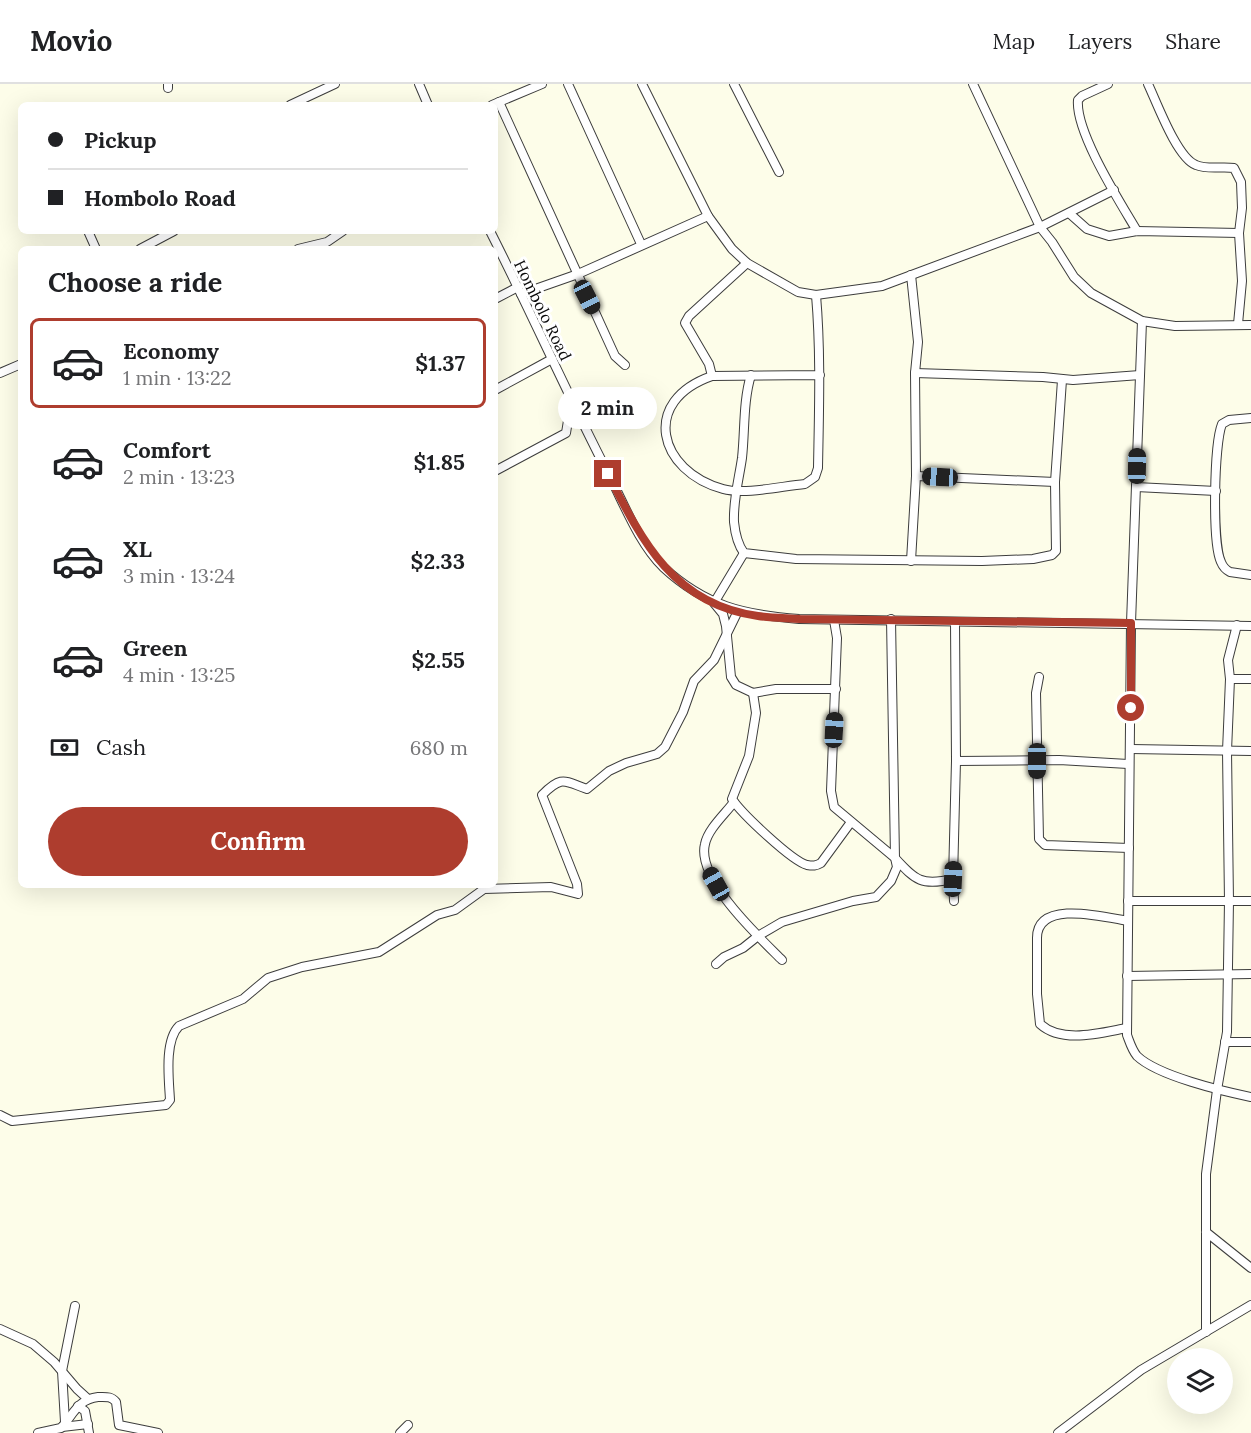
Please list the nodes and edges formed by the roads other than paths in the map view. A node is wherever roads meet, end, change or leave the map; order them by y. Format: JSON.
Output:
{"nodes":[{"id":1,"x":335,"y":84,"type":"edge"},
{"id":2,"x":418,"y":84,"type":"edge"},
{"id":3,"x":542,"y":84,"type":"edge"},
{"id":4,"x":568,"y":84,"type":"edge"},
{"id":5,"x":642,"y":84,"type":"edge"},
{"id":6,"x":734,"y":84,"type":"edge"},
{"id":7,"x":973,"y":84,"type":"edge"},
{"id":8,"x":1108,"y":84,"type":"edge"},
{"id":9,"x":1148,"y":84,"type":"edge"},
{"id":10,"x":296,"y":102,"type":"edge"},
{"id":11,"x":427,"y":102,"type":"edge"},
{"id":12,"x":498,"y":103,"type":"edge"},
{"id":13,"x":498,"y":108,"type":"edge"},
{"id":14,"x":779,"y":172,"type":"dead end"},
{"id":15,"x":1114,"y":190,"type":"junction"},
{"id":16,"x":1069,"y":213,"type":"junction"},
{"id":17,"x":708,"y":216,"type":"junction"},
{"id":18,"x":1251,"y":224,"type":"edge"},
{"id":19,"x":1040,"y":227,"type":"junction"},
{"id":20,"x":1240,"y":229,"type":"junction"},
{"id":21,"x":1137,"y":231,"type":"junction"},
{"id":22,"x":168,"y":234,"type":"edge"},
{"id":23,"x":339,"y":234,"type":"edge"},
{"id":24,"x":641,"y":244,"type":"junction"},
{"id":25,"x":326,"y":245,"type":"edge"},
{"id":26,"x":146,"y":246,"type":"edge"},
{"id":27,"x":498,"y":247,"type":"edge"},
{"id":28,"x":747,"y":263,"type":"junction"},
{"id":29,"x":578,"y":274,"type":"junction"},
{"id":30,"x":911,"y":275,"type":"junction"},
{"id":31,"x":520,"y":290,"type":"junction"},
{"id":32,"x":816,"y":295,"type":"junction"},
{"id":33,"x":498,"y":298,"type":"edge"},
{"id":34,"x":1142,"y":321,"type":"junction"},
{"id":35,"x":1238,"y":324,"type":"junction"},
{"id":36,"x":1251,"y":326,"type":"edge"},
{"id":37,"x":552,"y":359,"type":"junction"},
{"id":38,"x":18,"y":365,"type":"edge"},
{"id":39,"x":624,"y":365,"type":"dead end"},
{"id":40,"x":0,"y":373,"type":"edge"},
{"id":41,"x":915,"y":373,"type":"junction"},
{"id":42,"x":751,"y":375,"type":"junction"},
{"id":43,"x":820,"y":375,"type":"junction"},
{"id":44,"x":1140,"y":375,"type":"junction"},
{"id":45,"x":711,"y":376,"type":"junction"},
{"id":46,"x":1062,"y":380,"type":"junction"},
{"id":47,"x":498,"y":388,"type":"edge"},
{"id":48,"x":571,"y":400,"type":"junction"},
{"id":49,"x":1251,"y":418,"type":"edge"},
{"id":50,"x":498,"y":469,"type":"edge"},
{"id":51,"x":916,"y":476,"type":"junction"},
{"id":52,"x":1055,"y":483,"type":"junction"},
{"id":53,"x":1136,"y":487,"type":"junction"},
{"id":54,"x":1216,"y":491,"type":"junction"},
{"id":55,"x":735,"y":492,"type":"junction"},
{"id":56,"x":744,"y":553,"type":"junction"},
{"id":57,"x":911,"y":561,"type":"junction"},
{"id":58,"x":1251,"y":575,"type":"edge"},
{"id":59,"x":714,"y":603,"type":"junction"},
{"id":60,"x":738,"y":611,"type":"junction"},
{"id":61,"x":891,"y":619,"type":"junction"},
{"id":62,"x":834,"y":620,"type":"junction"},
{"id":63,"x":955,"y":622,"type":"junction"},
{"id":64,"x":1131,"y":623,"type":"junction"},
{"id":65,"x":1237,"y":625,"type":"junction"},
{"id":66,"x":1251,"y":626,"type":"edge"},
{"id":67,"x":727,"y":635,"type":"junction"},
{"id":68,"x":1039,"y":677,"type":"dead end"},
{"id":69,"x":1230,"y":679,"type":"junction"},
{"id":70,"x":1251,"y":679,"type":"edge"},
{"id":71,"x":836,"y":689,"type":"junction"},
{"id":72,"x":753,"y":693,"type":"junction"},
{"id":73,"x":1131,"y":749,"type":"junction"},
{"id":74,"x":1227,"y":751,"type":"junction"},
{"id":75,"x":1251,"y":751,"type":"edge"},
{"id":76,"x":956,"y":761,"type":"junction"},
{"id":77,"x":1037,"y":761,"type":"junction"},
{"id":78,"x":1128,"y":764,"type":"junction"},
{"id":79,"x":734,"y":802,"type":"junction"},
{"id":80,"x":851,"y":822,"type":"junction"},
{"id":81,"x":1129,"y":848,"type":"junction"},
{"id":82,"x":896,"y":858,"type":"junction"},
{"id":83,"x":953,"y":879,"type":"junction"},
{"id":84,"x":954,"y":901,"type":"dead end"},
{"id":85,"x":1128,"y":901,"type":"junction"},
{"id":86,"x":1251,"y":901,"type":"edge"},
{"id":87,"x":1229,"y":902,"type":"junction"},
{"id":88,"x":1128,"y":921,"type":"junction"},
{"id":89,"x":758,"y":936,"type":"junction"},
{"id":90,"x":782,"y":960,"type":"dead end"},
{"id":91,"x":716,"y":964,"type":"dead end"},
{"id":92,"x":1228,"y":974,"type":"junction"},
{"id":93,"x":1251,"y":974,"type":"edge"},
{"id":94,"x":1127,"y":975,"type":"junction"},
{"id":95,"x":1127,"y":1028,"type":"junction"},
{"id":96,"x":1225,"y":1042,"type":"junction"},
{"id":97,"x":1251,"y":1042,"type":"edge"},
{"id":98,"x":1217,"y":1090,"type":"junction"},
{"id":99,"x":1251,"y":1097,"type":"edge"},
{"id":100,"x":0,"y":1115,"type":"edge"},
{"id":101,"x":1206,"y":1232,"type":"junction"},
{"id":102,"x":1251,"y":1268,"type":"edge"},
{"id":103,"x":1251,"y":1305,"type":"edge"},
{"id":104,"x":75,"y":1306,"type":"dead end"},
{"id":105,"x":0,"y":1329,"type":"edge"},
{"id":106,"x":1206,"y":1332,"type":"junction"},
{"id":107,"x":62,"y":1371,"type":"junction"},
{"id":108,"x":88,"y":1399,"type":"junction"},
{"id":109,"x":78,"y":1406,"type":"junction"},
{"id":110,"x":88,"y":1424,"type":"junction"},
{"id":111,"x":408,"y":1425,"type":"dead end"},
{"id":112,"x":62,"y":1427,"type":"edge"},
{"id":113,"x":38,"y":1433,"type":"edge"},
{"id":114,"x":89,"y":1433,"type":"edge"},
{"id":115,"x":158,"y":1433,"type":"edge"},
{"id":116,"x":400,"y":1433,"type":"edge"},
{"id":117,"x":1058,"y":1433,"type":"edge"}],
"edges":[{"from":1,"to":10,"type":"street"},
{"from":2,"to":11,"type":"street"},
{"from":3,"to":12,"type":"street"},
{"from":4,"to":24,"type":"street"},
{"from":5,"to":17,"type":"street"},
{"from":6,"to":14,"type":"street"},
{"from":7,"to":19,"type":"street"},
{"from":8,"to":15,"type":"street"},
{"from":9,"to":20,"type":"street"},
{"from":13,"to":29,"type":"street"},
{"from":15,"to":16,"type":"street"},
{"from":15,"to":21,"type":"street"},
{"from":16,"to":19,"type":"street"},
{"from":16,"to":21,"type":"street"},
{"from":17,"to":24,"type":"street"},
{"from":17,"to":28,"type":"street"},
{"from":18,"to":20,"type":"street"},
{"from":19,"to":30,"type":"street"},
{"from":19,"to":34,"type":"street"},
{"from":20,"to":21,"type":"street"},
{"from":20,"to":35,"type":"street"},
{"from":22,"to":26,"type":"street"},
{"from":23,"to":25,"type":"street"},
{"from":24,"to":29,"type":"street"},
{"from":27,"to":31,"type":"street","name":"Hombolo Road"},
{"from":28,"to":32,"type":"street"},
{"from":28,"to":45,"type":"street"},
{"from":29,"to":31,"type":"street"},
{"from":29,"to":39,"type":"street"},
{"from":30,"to":32,"type":"street"},
{"from":30,"to":41,"type":"street"},
{"from":31,"to":33,"type":"street"},
{"from":31,"to":37,"type":"street","name":"Hombolo Road"},
{"from":32,"to":43,"type":"street"},
{"from":34,"to":35,"type":"street"},
{"from":34,"to":44,"type":"street"},
{"from":35,"to":36,"type":"street"},
{"from":37,"to":47,"type":"street"},
{"from":37,"to":48,"type":"street","name":"Hombolo Road"},
{"from":38,"to":40,"type":"street"},
{"from":41,"to":46,"type":"street"},
{"from":41,"to":51,"type":"street"},
{"from":42,"to":43,"type":"street"},
{"from":42,"to":45,"type":"street"},
{"from":42,"to":55,"type":"street"},
{"from":43,"to":55,"type":"street"},
{"from":44,"to":46,"type":"street"},
{"from":44,"to":53,"type":"street"},
{"from":45,"to":55,"type":"street"},
{"from":46,"to":52,"type":"street"},
{"from":48,"to":50,"type":"street"},
{"from":48,"to":59,"type":"street","name":"Hombolo Road"},
{"from":49,"to":54,"type":"street"},
{"from":51,"to":52,"type":"street"},
{"from":51,"to":57,"type":"street"},
{"from":52,"to":57,"type":"street"},
{"from":53,"to":54,"type":"street"},
{"from":53,"to":64,"type":"street"},
{"from":54,"to":58,"type":"street"},
{"from":55,"to":56,"type":"street"},
{"from":56,"to":57,"type":"street"},
{"from":56,"to":59,"type":"street"},
{"from":59,"to":60,"type":"street","name":"Hombolo Road"},
{"from":59,"to":67,"type":"street"},
{"from":60,"to":62,"type":"street","name":"Hombolo Road"},
{"from":60,"to":67,"type":"street"},
{"from":61,"to":62,"type":"street","name":"Hombolo Road"},
{"from":61,"to":63,"type":"street","name":"Hombolo Road"},
{"from":61,"to":82,"type":"street"},
{"from":62,"to":71,"type":"street"},
{"from":63,"to":64,"type":"street","name":"Hombolo Road"},
{"from":63,"to":76,"type":"street"},
{"from":64,"to":65,"type":"street","name":"Hombolo Road"},
{"from":64,"to":73,"type":"street"},
{"from":65,"to":66,"type":"street","name":"Hombolo Road"},
{"from":65,"to":69,"type":"street"},
{"from":67,"to":72,"type":"street"},
{"from":67,"to":100,"type":"street"},
{"from":68,"to":77,"type":"street"},
{"from":69,"to":70,"type":"street"},
{"from":69,"to":74,"type":"street"},
{"from":71,"to":72,"type":"street"},
{"from":71,"to":80,"type":"street"},
{"from":72,"to":79,"type":"street"},
{"from":73,"to":74,"type":"street"},
{"from":73,"to":78,"type":"street"},
{"from":74,"to":75,"type":"street"},
{"from":74,"to":87,"type":"street"},
{"from":76,"to":77,"type":"street"},
{"from":76,"to":83,"type":"street"},
{"from":77,"to":78,"type":"street"},
{"from":77,"to":81,"type":"street"},
{"from":78,"to":81,"type":"street"},
{"from":79,"to":80,"type":"street"},
{"from":79,"to":89,"type":"street"},
{"from":80,"to":82,"type":"street"},
{"from":81,"to":85,"type":"street"},
{"from":82,"to":83,"type":"street"},
{"from":82,"to":89,"type":"street"},
{"from":83,"to":84,"type":"street"},
{"from":85,"to":87,"type":"street"},
{"from":85,"to":88,"type":"street"},
{"from":86,"to":87,"type":"street"},
{"from":87,"to":92,"type":"street"},
{"from":88,"to":94,"type":"street"},
{"from":88,"to":95,"type":"street"},
{"from":89,"to":90,"type":"street"},
{"from":89,"to":91,"type":"street"},
{"from":92,"to":93,"type":"street"},
{"from":92,"to":94,"type":"street"},
{"from":92,"to":96,"type":"street"},
{"from":94,"to":95,"type":"street"},
{"from":95,"to":98,"type":"street"},
{"from":96,"to":97,"type":"street"},
{"from":96,"to":98,"type":"street"},
{"from":98,"to":99,"type":"street"},
{"from":98,"to":101,"type":"street"},
{"from":101,"to":102,"type":"street"},
{"from":101,"to":106,"type":"street"},
{"from":103,"to":106,"type":"street"},
{"from":104,"to":107,"type":"street"},
{"from":105,"to":107,"type":"street"},
{"from":106,"to":117,"type":"street"},
{"from":107,"to":108,"type":"street"},
{"from":107,"to":112,"type":"street"},
{"from":108,"to":109,"type":"street"},
{"from":108,"to":115,"type":"street"},
{"from":109,"to":110,"type":"street"},
{"from":109,"to":112,"type":"street"},
{"from":110,"to":112,"type":"street"},
{"from":110,"to":114,"type":"street"},
{"from":111,"to":116,"type":"street"},
{"from":112,"to":113,"type":"street"}]}
